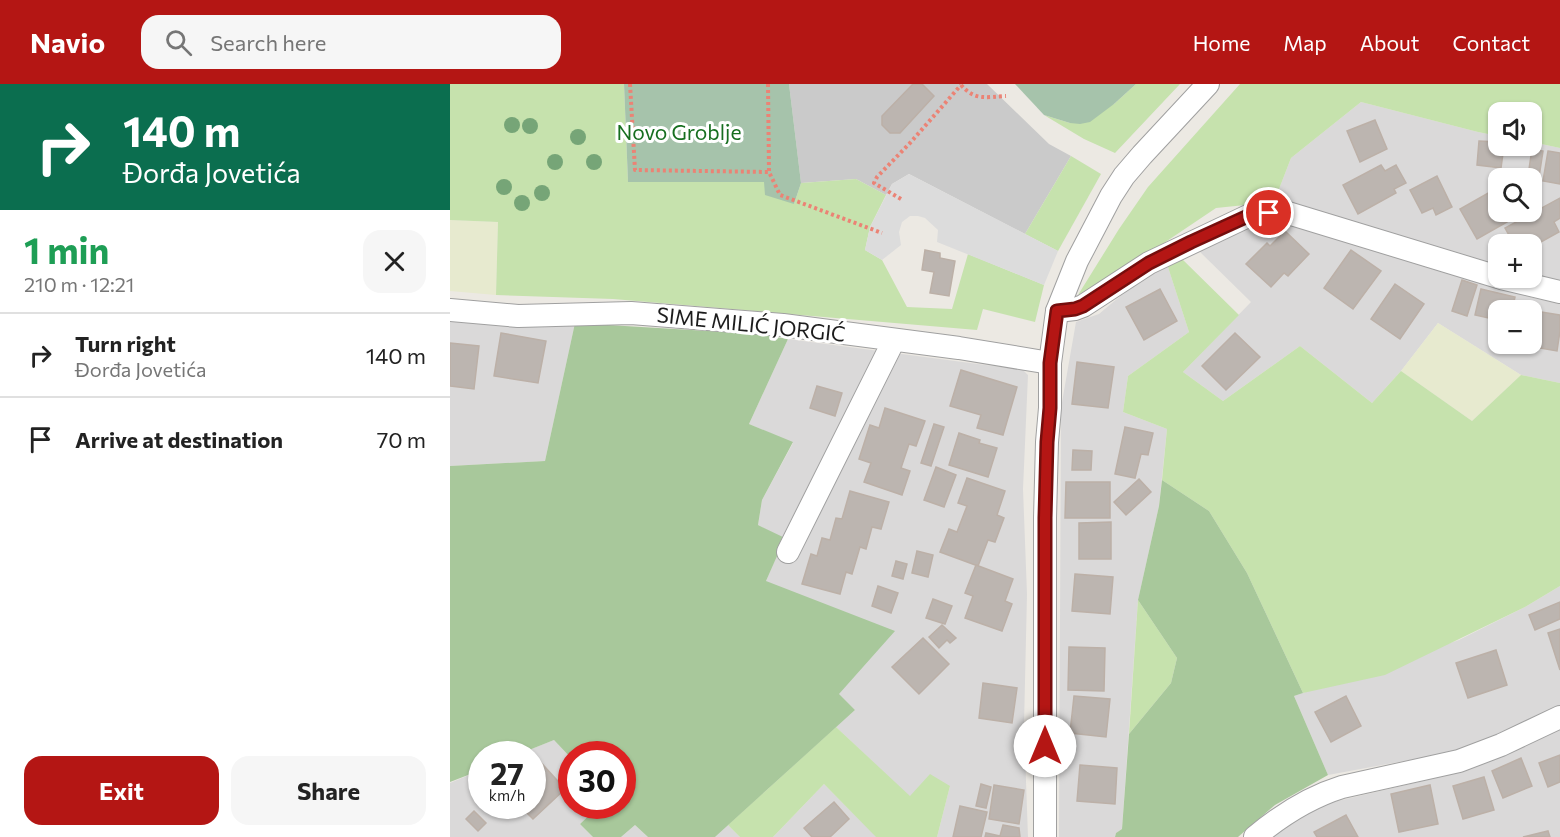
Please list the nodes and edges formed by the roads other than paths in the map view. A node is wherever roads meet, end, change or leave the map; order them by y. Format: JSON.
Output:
{"nodes":[{"id":1,"x":1208,"y":84,"type":"edge"},
{"id":2,"x":1488,"y":273,"type":"edge"},
{"id":3,"x":1542,"y":288,"type":"edge"},
{"id":4,"x":1560,"y":292,"type":"edge"},
{"id":5,"x":450,"y":310,"type":"edge"},
{"id":6,"x":1057,"y":311,"type":"junction"},
{"id":7,"x":894,"y":340,"type":"junction"},
{"id":8,"x":1050,"y":363,"type":"junction"},
{"id":9,"x":788,"y":552,"type":"dead end"},
{"id":10,"x":1560,"y":717,"type":"edge"},
{"id":11,"x":1045,"y":837,"type":"edge"},
{"id":12,"x":1255,"y":837,"type":"edge"}],
"edges":[{"from":1,"to":6,"type":"street"},
{"from":2,"to":6,"type":"street"},
{"from":3,"to":4,"type":"street"},
{"from":5,"to":7,"type":"street","name":"SIME MILIĆ JORGIĆ"},
{"from":6,"to":8,"type":"street"},
{"from":7,"to":8,"type":"street","name":"SIME MILIĆ JORGIĆ"},
{"from":7,"to":9,"type":"street"},
{"from":8,"to":11,"type":"street"},
{"from":10,"to":12,"type":"street"}]}
